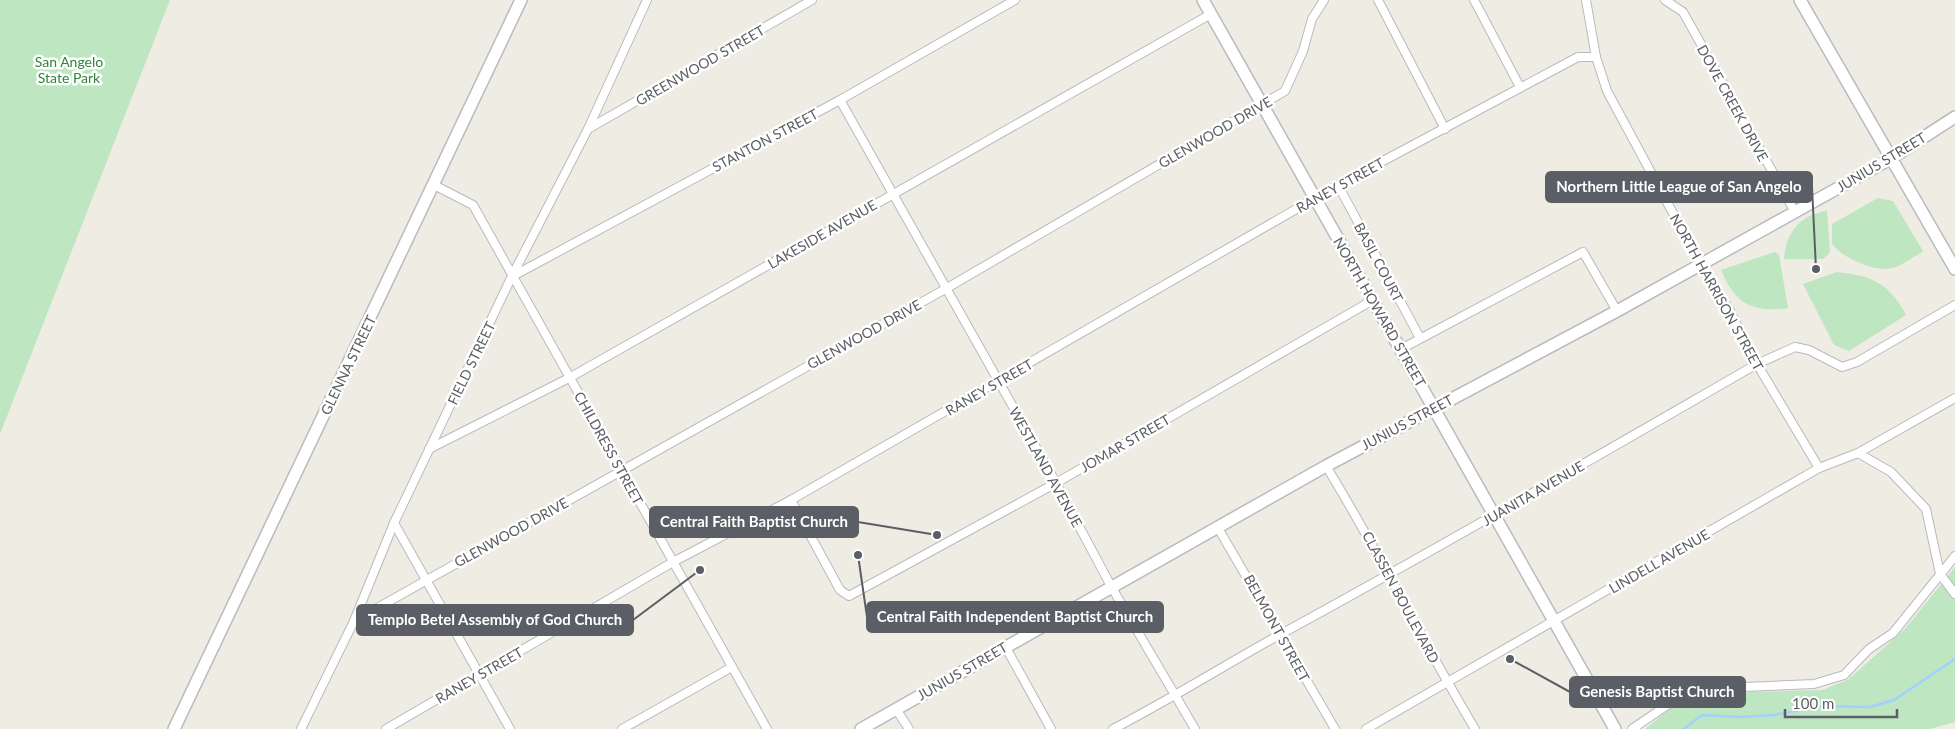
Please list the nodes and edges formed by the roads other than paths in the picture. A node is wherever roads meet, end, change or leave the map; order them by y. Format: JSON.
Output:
{"nodes":[{"id":1,"x":522,"y":0,"type":"edge"},
{"id":2,"x":646,"y":0,"type":"edge"},
{"id":3,"x":812,"y":0,"type":"edge"},
{"id":4,"x":1015,"y":0,"type":"edge"},
{"id":5,"x":1204,"y":0,"type":"edge"},
{"id":6,"x":1324,"y":0,"type":"edge"},
{"id":7,"x":1378,"y":0,"type":"edge"},
{"id":8,"x":1474,"y":0,"type":"edge"},
{"id":9,"x":1586,"y":0,"type":"edge"},
{"id":10,"x":1665,"y":0,"type":"edge"},
{"id":11,"x":1800,"y":0,"type":"edge"},
{"id":12,"x":1212,"y":14,"type":"junction"},
{"id":13,"x":1596,"y":57,"type":"junction"},
{"id":14,"x":1520,"y":87,"type":"junction"},
{"id":15,"x":840,"y":100,"type":"junction"},
{"id":16,"x":1262,"y":105,"type":"junction"},
{"id":17,"x":1955,"y":117,"type":"edge"},
{"id":18,"x":588,"y":129,"type":"junction"},
{"id":19,"x":1445,"y":129,"type":"junction"},
{"id":20,"x":1890,"y":159,"type":"junction"},
{"id":21,"x":434,"y":185,"type":"junction"},
{"id":22,"x":1338,"y":185,"type":"junction"},
{"id":23,"x":892,"y":194,"type":"junction"},
{"id":24,"x":1315,"y":198,"type":"junction"},
{"id":25,"x":1795,"y":212,"type":"junction"},
{"id":26,"x":1953,"y":261,"type":"edge"},
{"id":27,"x":1701,"y":265,"type":"junction"},
{"id":28,"x":512,"y":276,"type":"junction"},
{"id":29,"x":947,"y":288,"type":"junction"},
{"id":30,"x":1373,"y":300,"type":"junction"},
{"id":31,"x":1955,"y":305,"type":"edge"},
{"id":32,"x":1618,"y":311,"type":"junction"},
{"id":33,"x":1420,"y":338,"type":"junction"},
{"id":34,"x":1401,"y":349,"type":"junction"},
{"id":35,"x":1757,"y":364,"type":"junction"},
{"id":36,"x":569,"y":378,"type":"junction"},
{"id":37,"x":998,"y":382,"type":"junction"},
{"id":38,"x":1955,"y":398,"type":"edge"},
{"id":39,"x":1434,"y":407,"type":"junction"},
{"id":40,"x":429,"y":449,"type":"junction"},
{"id":41,"x":1858,"y":453,"type":"junction"},
{"id":42,"x":1326,"y":466,"type":"junction"},
{"id":43,"x":1819,"y":468,"type":"junction"},
{"id":44,"x":622,"y":471,"type":"junction"},
{"id":45,"x":1056,"y":483,"type":"junction"},
{"id":46,"x":791,"y":500,"type":"junction"},
{"id":47,"x":1494,"y":516,"type":"junction"},
{"id":48,"x":394,"y":522,"type":"junction"},
{"id":49,"x":1218,"y":528,"type":"junction"},
{"id":50,"x":1955,"y":556,"type":"edge"},
{"id":51,"x":674,"y":562,"type":"junction"},
{"id":52,"x":1940,"y":574,"type":"junction"},
{"id":53,"x":1391,"y":576,"type":"junction"},
{"id":54,"x":426,"y":579,"type":"junction"},
{"id":55,"x":1112,"y":588,"type":"junction"},
{"id":56,"x":1955,"y":594,"type":"edge"},
{"id":57,"x":354,"y":620,"type":"junction"},
{"id":58,"x":1554,"y":622,"type":"junction"},
{"id":59,"x":1279,"y":636,"type":"junction"},
{"id":60,"x":1005,"y":646,"type":"junction"},
{"id":61,"x":732,"y":667,"type":"junction"},
{"id":62,"x":480,"y":675,"type":"junction"},
{"id":63,"x":1447,"y":682,"type":"junction"},
{"id":64,"x":1176,"y":696,"type":"junction"},
{"id":65,"x":896,"y":709,"type":"junction"},
{"id":66,"x":174,"y":729,"type":"edge"},
{"id":67,"x":302,"y":729,"type":"edge"},
{"id":68,"x":386,"y":729,"type":"edge"},
{"id":69,"x":510,"y":729,"type":"edge"},
{"id":70,"x":622,"y":729,"type":"edge"},
{"id":71,"x":767,"y":729,"type":"edge"},
{"id":72,"x":861,"y":729,"type":"edge"},
{"id":73,"x":909,"y":729,"type":"edge"},
{"id":74,"x":1051,"y":729,"type":"edge"},
{"id":75,"x":1114,"y":729,"type":"edge"},
{"id":76,"x":1195,"y":729,"type":"edge"},
{"id":77,"x":1335,"y":729,"type":"edge"},
{"id":78,"x":1366,"y":729,"type":"edge"},
{"id":79,"x":1475,"y":729,"type":"edge"},
{"id":80,"x":1615,"y":729,"type":"edge"},
{"id":81,"x":1632,"y":729,"type":"edge"}],
"edges":[{"from":1,"to":21,"type":"street","name":"GLENNA STREET"},
{"from":2,"to":18,"type":"street","name":"FIELD STREET"},
{"from":3,"to":18,"type":"street","name":"GREENWOOD STREET"},
{"from":4,"to":15,"type":"street","name":"STANTON STREET"},
{"from":5,"to":12,"type":"street","name":"NORTH HOWARD STREET"},
{"from":6,"to":16,"type":"street","name":"GLENWOOD DRIVE"},
{"from":7,"to":19,"type":"street"},
{"from":8,"to":14,"type":"street"},
{"from":9,"to":13,"type":"street","name":"NORTH HARRISON STREET"},
{"from":10,"to":25,"type":"street","name":"DOVE CREEK DRIVE"},
{"from":11,"to":20,"type":"street"},
{"from":12,"to":16,"type":"street","name":"NORTH HOWARD STREET"},
{"from":12,"to":23,"type":"street","name":"LAKESIDE AVENUE"},
{"from":13,"to":14,"type":"street","name":"RANEY STREET"},
{"from":13,"to":27,"type":"street","name":"NORTH HARRISON STREET"},
{"from":14,"to":19,"type":"street","name":"RANEY STREET"},
{"from":15,"to":23,"type":"street","name":"WESTLAND AVENUE"},
{"from":15,"to":28,"type":"street","name":"STANTON STREET"},
{"from":16,"to":24,"type":"street","name":"NORTH HOWARD STREET"},
{"from":16,"to":29,"type":"street","name":"GLENWOOD DRIVE"},
{"from":17,"to":20,"type":"street","name":"JUNIUS STREET"},
{"from":18,"to":28,"type":"street","name":"FIELD STREET"},
{"from":19,"to":22,"type":"street","name":"RANEY STREET"},
{"from":20,"to":25,"type":"street","name":"JUNIUS STREET"},
{"from":20,"to":26,"type":"street"},
{"from":21,"to":28,"type":"street","name":"CHILDRESS STREET"},
{"from":21,"to":66,"type":"street","name":"GLENNA STREET"},
{"from":22,"to":24,"type":"street","name":"RANEY STREET"},
{"from":22,"to":33,"type":"street","name":"BASIL COURT"},
{"from":23,"to":29,"type":"street","name":"WESTLAND AVENUE"},
{"from":23,"to":36,"type":"street","name":"LAKESIDE AVENUE"},
{"from":24,"to":30,"type":"street","name":"NORTH HOWARD STREET"},
{"from":24,"to":37,"type":"street","name":"RANEY STREET"},
{"from":25,"to":27,"type":"street","name":"JUNIUS STREET"},
{"from":27,"to":32,"type":"street","name":"JUNIUS STREET"},
{"from":27,"to":35,"type":"street","name":"NORTH HARRISON STREET"},
{"from":28,"to":36,"type":"street","name":"CHILDRESS STREET"},
{"from":28,"to":40,"type":"street","name":"FIELD STREET"},
{"from":29,"to":37,"type":"street","name":"WESTLAND AVENUE"},
{"from":29,"to":44,"type":"street","name":"GLENWOOD DRIVE"},
{"from":30,"to":34,"type":"street","name":"NORTH HOWARD STREET"},
{"from":30,"to":45,"type":"street","name":"JOMAR STREET"},
{"from":31,"to":35,"type":"street","name":"JUANITA AVENUE"},
{"from":32,"to":33,"type":"street"},
{"from":32,"to":39,"type":"street","name":"JUNIUS STREET"},
{"from":33,"to":34,"type":"street"},
{"from":34,"to":39,"type":"street","name":"NORTH HOWARD STREET"},
{"from":35,"to":43,"type":"street","name":"NORTH HARRISON STREET"},
{"from":35,"to":47,"type":"street","name":"JUANITA AVENUE"},
{"from":36,"to":40,"type":"street","name":"LAKESIDE AVENUE"},
{"from":36,"to":44,"type":"street","name":"CHILDRESS STREET"},
{"from":37,"to":45,"type":"street","name":"WESTLAND AVENUE"},
{"from":37,"to":46,"type":"street","name":"RANEY STREET"},
{"from":38,"to":41,"type":"street","name":"LINDELL AVENUE"},
{"from":39,"to":42,"type":"street","name":"JUNIUS STREET"},
{"from":39,"to":47,"type":"street","name":"NORTH HOWARD STREET"},
{"from":40,"to":48,"type":"street","name":"FIELD STREET"},
{"from":41,"to":43,"type":"street","name":"LINDELL AVENUE"},
{"from":41,"to":52,"type":"street"},
{"from":42,"to":49,"type":"street","name":"JUNIUS STREET"},
{"from":42,"to":53,"type":"street","name":"CLASSEN BOULEVARD"},
{"from":43,"to":58,"type":"street","name":"LINDELL AVENUE"},
{"from":44,"to":51,"type":"street","name":"CHILDRESS STREET"},
{"from":44,"to":54,"type":"street","name":"GLENWOOD DRIVE"},
{"from":45,"to":46,"type":"street","name":"JOMAR STREET"},
{"from":45,"to":55,"type":"street","name":"WESTLAND AVENUE"},
{"from":46,"to":51,"type":"street","name":"RANEY STREET"},
{"from":47,"to":53,"type":"street","name":"JUANITA AVENUE"},
{"from":47,"to":58,"type":"street","name":"NORTH HOWARD STREET"},
{"from":48,"to":54,"type":"street"},
{"from":48,"to":57,"type":"street","name":"FIELD STREET"},
{"from":49,"to":55,"type":"street","name":"JUNIUS STREET"},
{"from":49,"to":59,"type":"street","name":"BELMONT STREET"},
{"from":50,"to":52,"type":"street"},
{"from":51,"to":61,"type":"street","name":"CHILDRESS STREET"},
{"from":51,"to":62,"type":"street","name":"RANEY STREET"},
{"from":52,"to":56,"type":"street"},
{"from":52,"to":81,"type":"street"},
{"from":53,"to":59,"type":"street","name":"JUANITA AVENUE"},
{"from":53,"to":63,"type":"street","name":"CLASSEN BOULEVARD"},
{"from":54,"to":57,"type":"street","name":"GLENWOOD DRIVE"},
{"from":54,"to":62,"type":"street"},
{"from":55,"to":60,"type":"street","name":"JUNIUS STREET"},
{"from":55,"to":64,"type":"street","name":"WESTLAND AVENUE"},
{"from":57,"to":67,"type":"street","name":"FIELD STREET"},
{"from":58,"to":63,"type":"street","name":"LINDELL AVENUE"},
{"from":58,"to":80,"type":"street","name":"NORTH HOWARD STREET"},
{"from":59,"to":64,"type":"street","name":"JUANITA AVENUE"},
{"from":59,"to":77,"type":"street","name":"BELMONT STREET"},
{"from":60,"to":65,"type":"street","name":"JUNIUS STREET"},
{"from":60,"to":74,"type":"street"},
{"from":61,"to":70,"type":"street"},
{"from":61,"to":71,"type":"street","name":"CHILDRESS STREET"},
{"from":62,"to":68,"type":"street","name":"RANEY STREET"},
{"from":62,"to":69,"type":"street"},
{"from":63,"to":78,"type":"street","name":"LINDELL AVENUE"},
{"from":63,"to":79,"type":"street","name":"CLASSEN BOULEVARD"},
{"from":64,"to":75,"type":"street","name":"JUANITA AVENUE"},
{"from":64,"to":76,"type":"street","name":"WESTLAND AVENUE"},
{"from":65,"to":72,"type":"street","name":"JUNIUS STREET"},
{"from":65,"to":73,"type":"street"}]}
